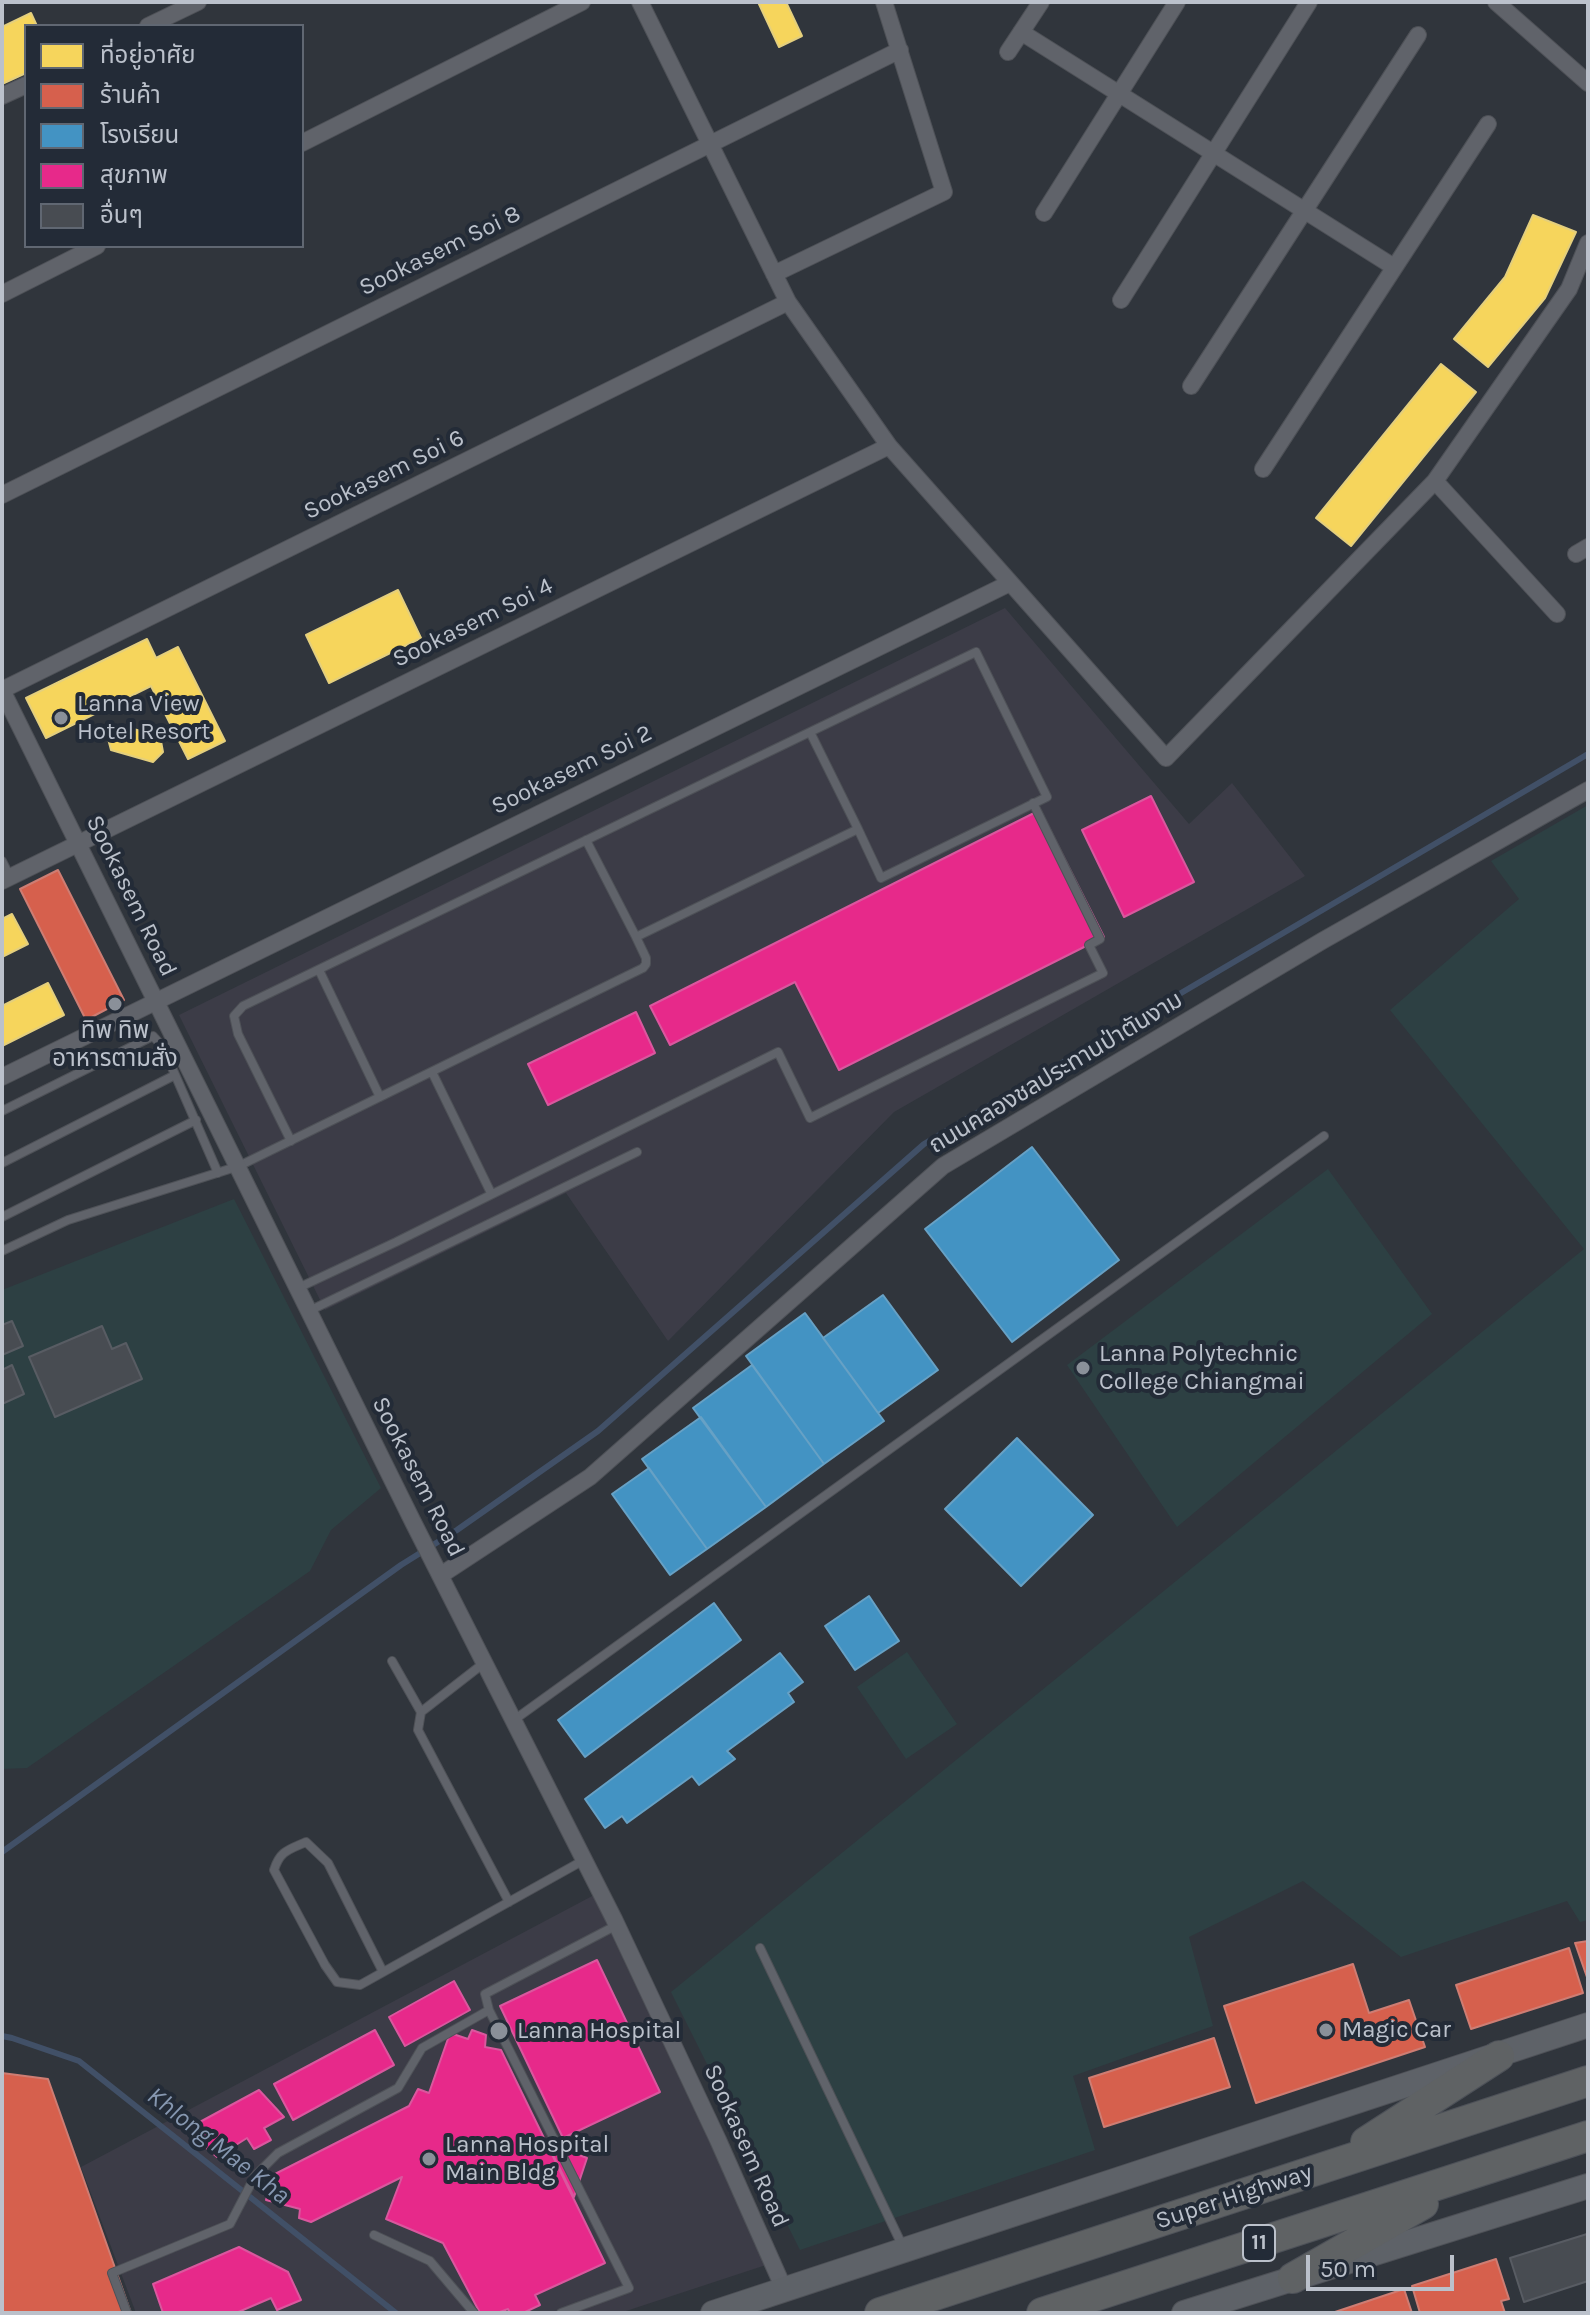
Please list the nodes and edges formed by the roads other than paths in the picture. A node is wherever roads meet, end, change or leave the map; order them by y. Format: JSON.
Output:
{"nodes":[{"id":1,"x":198,"y":2,"type":"edge"},
{"id":2,"x":582,"y":2,"type":"edge"},
{"id":3,"x":640,"y":2,"type":"edge"},
{"id":4,"x":884,"y":2,"type":"edge"},
{"id":5,"x":1041,"y":2,"type":"edge"},
{"id":6,"x":1177,"y":2,"type":"edge"},
{"id":7,"x":1309,"y":2,"type":"edge"},
{"id":8,"x":1496,"y":2,"type":"edge"},
{"id":9,"x":152,"y":24,"type":"edge"},
{"id":10,"x":1021,"y":32,"type":"junction"},
{"id":11,"x":1418,"y":35,"type":"dead end"},
{"id":12,"x":900,"y":50,"type":"junction"},
{"id":13,"x":1008,"y":52,"type":"dead end"},
{"id":14,"x":1588,"y":83,"type":"edge"},
{"id":15,"x":24,"y":86,"type":"edge"},
{"id":16,"x":1119,"y":94,"type":"junction"},
{"id":17,"x":2,"y":96,"type":"edge"},
{"id":18,"x":1488,"y":124,"type":"dead end"},
{"id":19,"x":304,"y":142,"type":"edge"},
{"id":20,"x":710,"y":145,"type":"junction"},
{"id":21,"x":1213,"y":153,"type":"junction"},
{"id":22,"x":1305,"y":211,"type":"junction"},
{"id":23,"x":1044,"y":213,"type":"dead end"},
{"id":24,"x":1588,"y":243,"type":"edge"},
{"id":25,"x":93,"y":248,"type":"edge"},
{"id":26,"x":1394,"y":267,"type":"junction"},
{"id":27,"x":774,"y":274,"type":"junction"},
{"id":28,"x":2,"y":294,"type":"edge"},
{"id":29,"x":1121,"y":300,"type":"dead end"},
{"id":30,"x":788,"y":302,"type":"junction"},
{"id":31,"x":1191,"y":386,"type":"dead end"},
{"id":32,"x":889,"y":446,"type":"junction"},
{"id":33,"x":1263,"y":469,"type":"dead end"},
{"id":34,"x":1435,"y":481,"type":"junction"},
{"id":35,"x":2,"y":495,"type":"edge"},
{"id":36,"x":1010,"y":583,"type":"junction"},
{"id":37,"x":1557,"y":614,"type":"dead end"},
{"id":38,"x":2,"y":690,"type":"edge"},
{"id":39,"x":810,"y":732,"type":"junction"},
{"id":40,"x":1588,"y":790,"type":"edge"},
{"id":41,"x":1033,"y":803,"type":"junction"},
{"id":42,"x":858,"y":829,"type":"junction"},
{"id":43,"x":586,"y":840,"type":"junction"},
{"id":44,"x":78,"y":843,"type":"junction"},
{"id":45,"x":5,"y":873,"type":"edge"},
{"id":46,"x":636,"y":937,"type":"junction"},
{"id":47,"x":319,"y":970,"type":"junction"},
{"id":48,"x":155,"y":1000,"type":"junction"},
{"id":49,"x":432,"y":1072,"type":"junction"},
{"id":50,"x":175,"y":1075,"type":"junction"},
{"id":51,"x":2,"y":1077,"type":"edge"},
{"id":52,"x":380,"y":1097,"type":"junction"},
{"id":53,"x":2,"y":1111,"type":"edge"},
{"id":54,"x":196,"y":1120,"type":"junction"},
{"id":55,"x":1324,"y":1136,"type":"dead end"},
{"id":56,"x":291,"y":1141,"type":"junction"},
{"id":57,"x":637,"y":1152,"type":"dead end"},
{"id":58,"x":2,"y":1163,"type":"edge"},
{"id":59,"x":239,"y":1166,"type":"junction"},
{"id":60,"x":218,"y":1173,"type":"junction"},
{"id":61,"x":491,"y":1193,"type":"junction"},
{"id":62,"x":2,"y":1217,"type":"edge"},
{"id":63,"x":2,"y":1251,"type":"edge"},
{"id":64,"x":298,"y":1288,"type":"junction"},
{"id":65,"x":309,"y":1311,"type":"junction"},
{"id":66,"x":441,"y":1575,"type":"junction"},
{"id":67,"x":392,"y":1661,"type":"dead end"},
{"id":68,"x":485,"y":1663,"type":"junction"},
{"id":69,"x":421,"y":1712,"type":"junction"},
{"id":70,"x":514,"y":1720,"type":"junction"},
{"id":71,"x":584,"y":1860,"type":"junction"},
{"id":72,"x":509,"y":1902,"type":"junction"},
{"id":73,"x":617,"y":1925,"type":"junction"},
{"id":74,"x":760,"y":1948,"type":"dead end"},
{"id":75,"x":383,"y":1972,"type":"junction"},
{"id":76,"x":489,"y":2010,"type":"junction"},
{"id":77,"x":1588,"y":2025,"type":"edge"},
{"id":78,"x":1499,"y":2056,"type":"junction"},
{"id":79,"x":1588,"y":2081,"type":"edge"},
{"id":80,"x":1588,"y":2136,"type":"edge"},
{"id":81,"x":1331,"y":2165,"type":"junction"},
{"id":82,"x":1477,"y":2173,"type":"junction"},
{"id":83,"x":1588,"y":2186,"type":"edge"},
{"id":84,"x":374,"y":2235,"type":"dead end"},
{"id":85,"x":906,"y":2251,"type":"junction"},
{"id":86,"x":1293,"y":2278,"type":"junction"},
{"id":87,"x":784,"y":2289,"type":"junction"},
{"id":88,"x":127,"y":2313,"type":"edge"},
{"id":89,"x":474,"y":2313,"type":"edge"},
{"id":90,"x":561,"y":2313,"type":"edge"},
{"id":91,"x":713,"y":2313,"type":"edge"},
{"id":92,"x":880,"y":2313,"type":"edge"},
{"id":93,"x":1042,"y":2313,"type":"edge"},
{"id":94,"x":1184,"y":2313,"type":"edge"}],
"edges":[{"from":1,"to":9,"type":"street"},
{"from":2,"to":19,"type":"street"},
{"from":3,"to":20,"type":"street"},
{"from":4,"to":12,"type":"street"},
{"from":5,"to":10,"type":"street"},
{"from":6,"to":16,"type":"street"},
{"from":7,"to":21,"type":"street"},
{"from":8,"to":14,"type":"street"},
{"from":10,"to":13,"type":"street"},
{"from":10,"to":16,"type":"street"},
{"from":11,"to":22,"type":"street"},
{"from":12,"to":20,"type":"street","name":"Sookasem Soi 8"},
{"from":12,"to":27,"type":"street"},
{"from":15,"to":17,"type":"street"},
{"from":16,"to":21,"type":"street"},
{"from":16,"to":23,"type":"street"},
{"from":18,"to":26,"type":"street"},
{"from":20,"to":27,"type":"street"},
{"from":20,"to":35,"type":"street","name":"Sookasem Soi 8"},
{"from":21,"to":22,"type":"street"},
{"from":21,"to":29,"type":"street"},
{"from":22,"to":26,"type":"street"},
{"from":22,"to":31,"type":"street"},
{"from":24,"to":34,"type":"street"},
{"from":25,"to":28,"type":"street"},
{"from":26,"to":33,"type":"street"},
{"from":27,"to":30,"type":"street"},
{"from":30,"to":32,"type":"street"},
{"from":30,"to":38,"type":"street","name":"Sookasem Soi 6"},
{"from":32,"to":36,"type":"street"},
{"from":32,"to":44,"type":"street","name":"Sookasem Soi 4"},
{"from":34,"to":36,"type":"street"},
{"from":34,"to":37,"type":"street"},
{"from":36,"to":48,"type":"street","name":"Sookasem Soi 2"},
{"from":38,"to":44,"type":"street","name":"Sookasem Road"},
{"from":39,"to":41,"type":"lane"},
{"from":39,"to":42,"type":"lane"},
{"from":39,"to":43,"type":"lane"},
{"from":40,"to":66,"type":"street","name":"ถนนคลองชลประทานป่าตันงาม"},
{"from":41,"to":42,"type":"lane"},
{"from":41,"to":61,"type":"lane"},
{"from":42,"to":46,"type":"lane"},
{"from":43,"to":46,"type":"lane"},
{"from":43,"to":47,"type":"lane"},
{"from":44,"to":45,"type":"street","name":"Sookasem Soi 4"},
{"from":44,"to":48,"type":"street","name":"Sookasem Road"},
{"from":46,"to":49,"type":"lane"},
{"from":47,"to":52,"type":"lane"},
{"from":47,"to":56,"type":"lane"},
{"from":48,"to":51,"type":"street","name":"Sookasem Soi 2"},
{"from":48,"to":59,"type":"street","name":"Sookasem Road"},
{"from":49,"to":52,"type":"lane"},
{"from":49,"to":61,"type":"lane"},
{"from":50,"to":53,"type":"lane"},
{"from":50,"to":54,"type":"lane"},
{"from":50,"to":58,"type":"lane"},
{"from":52,"to":56,"type":"lane"},
{"from":54,"to":60,"type":"lane"},
{"from":54,"to":62,"type":"lane"},
{"from":55,"to":70,"type":"lane"},
{"from":56,"to":59,"type":"lane"},
{"from":57,"to":65,"type":"lane"},
{"from":59,"to":60,"type":"lane"},
{"from":59,"to":64,"type":"street","name":"Sookasem Road"},
{"from":60,"to":63,"type":"lane"},
{"from":61,"to":64,"type":"lane"},
{"from":64,"to":65,"type":"street","name":"Sookasem Road"},
{"from":65,"to":66,"type":"street","name":"Sookasem Road"},
{"from":66,"to":68,"type":"street","name":"Sookasem Road"},
{"from":67,"to":69,"type":"lane"},
{"from":68,"to":69,"type":"lane"},
{"from":68,"to":70,"type":"street","name":"Sookasem Road"},
{"from":69,"to":72,"type":"lane"},
{"from":70,"to":71,"type":"street","name":"Sookasem Road"},
{"from":71,"to":72,"type":"lane"},
{"from":71,"to":73,"type":"street","name":"Sookasem Road"},
{"from":72,"to":75,"type":"lane"},
{"from":73,"to":76,"type":"lane"},
{"from":73,"to":87,"type":"street","name":"Sookasem Road"},
{"from":74,"to":85,"type":"lane"},
{"from":75,"to":75,"type":"lane"},
{"from":76,"to":88,"type":"lane"},
{"from":76,"to":90,"type":"lane"},
{"from":77,"to":78,"type":"main road"},
{"from":78,"to":81,"type":"highway"},
{"from":78,"to":85,"type":"main road"},
{"from":79,"to":81,"type":"highway","name":"Super Highway","number":"11"},
{"from":80,"to":82,"type":"highway","number":"11"},
{"from":81,"to":92,"type":"highway","name":"Super Highway","number":"11"},
{"from":82,"to":86,"type":"highway"},
{"from":82,"to":93,"type":"highway","number":"11"},
{"from":83,"to":86,"type":"main road"},
{"from":84,"to":89,"type":"lane"},
{"from":85,"to":87,"type":"main road"},
{"from":86,"to":94,"type":"main road"},
{"from":87,"to":91,"type":"main road"}]}
